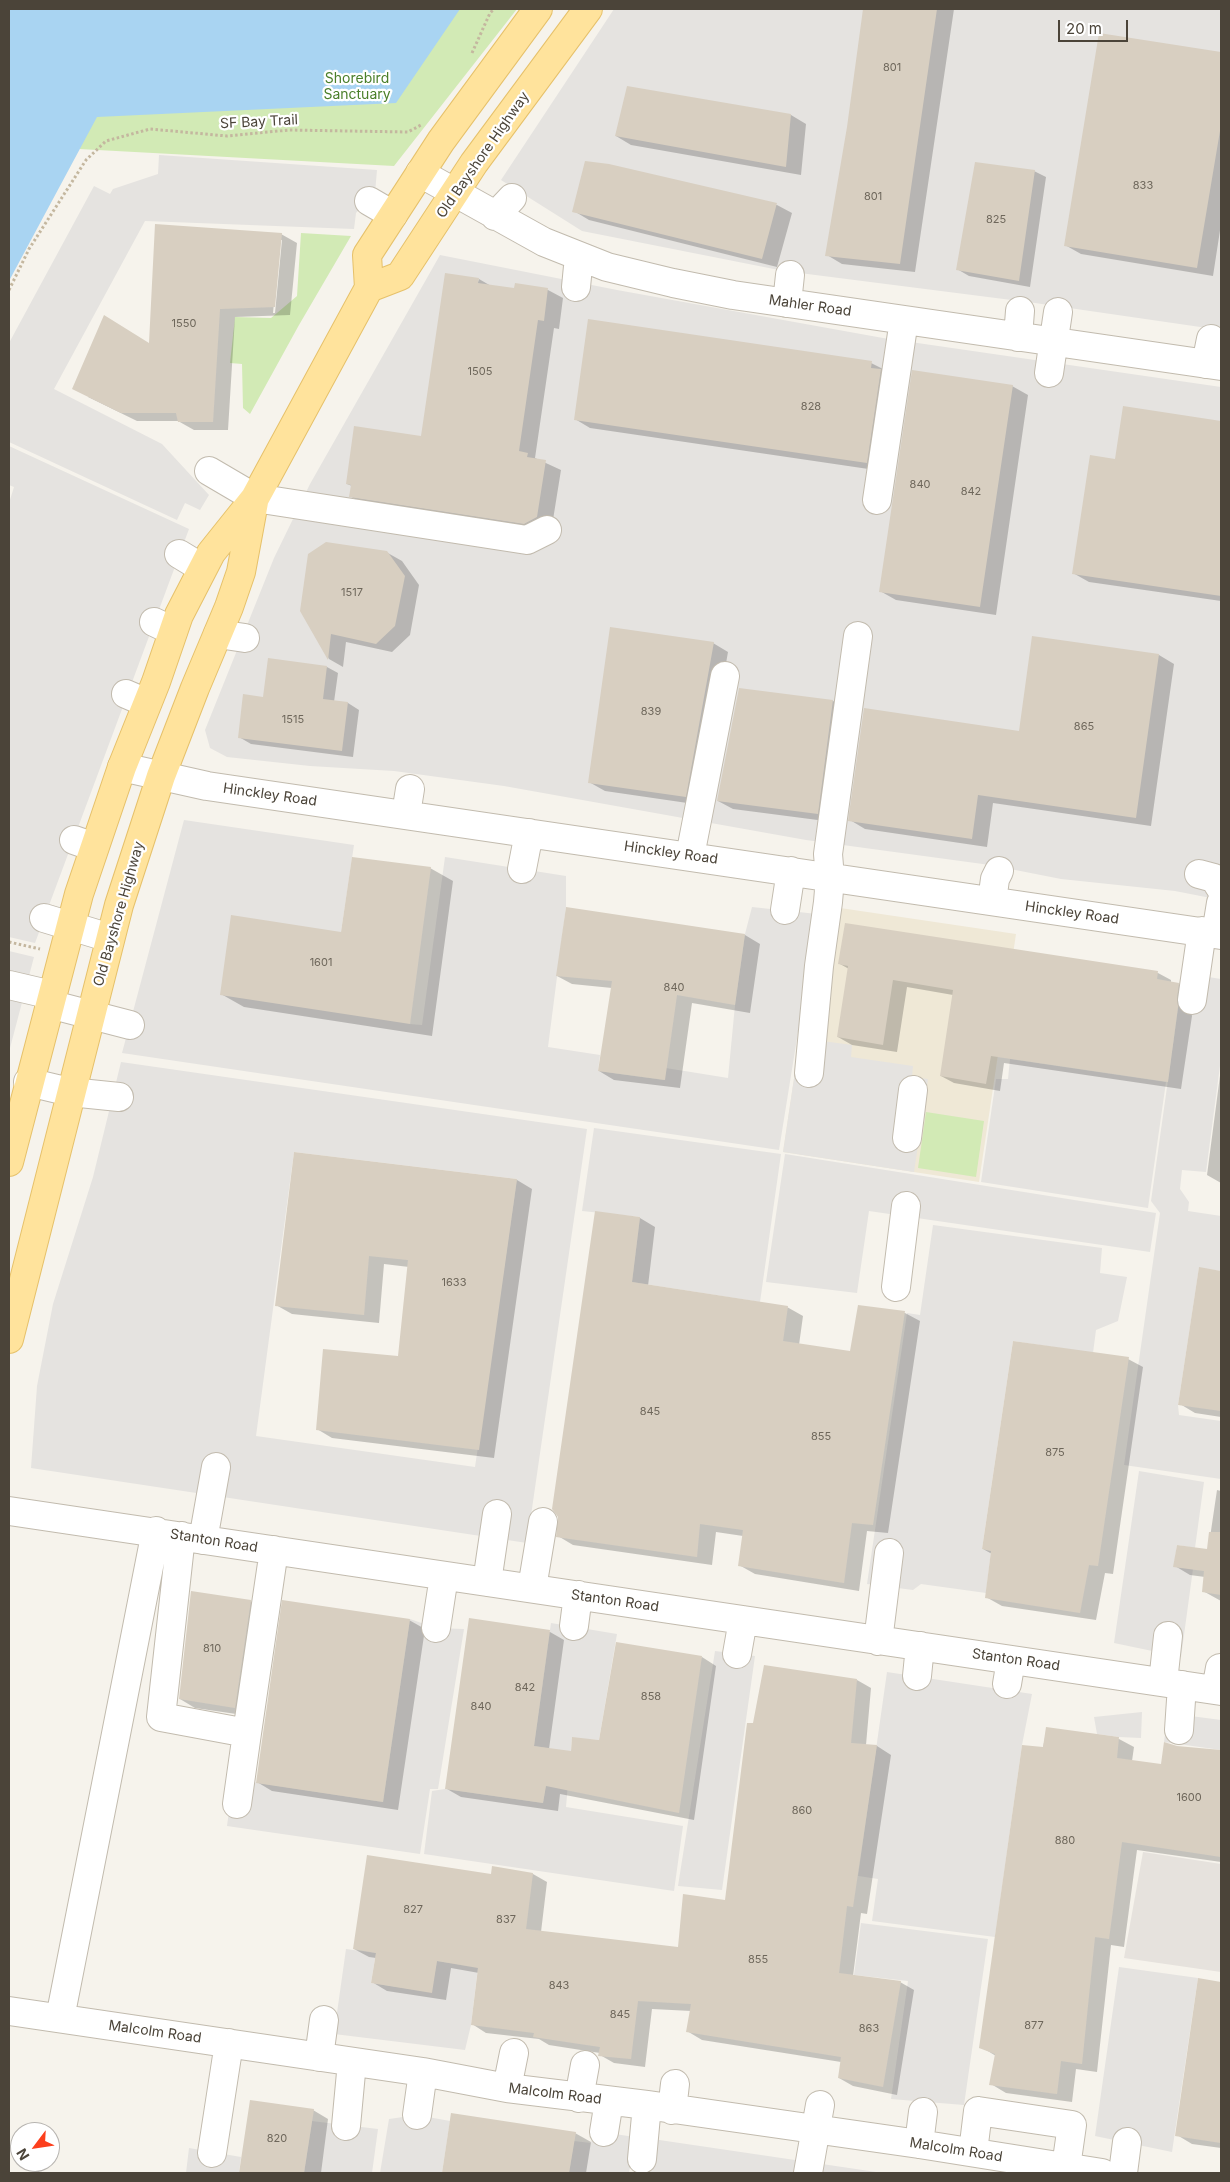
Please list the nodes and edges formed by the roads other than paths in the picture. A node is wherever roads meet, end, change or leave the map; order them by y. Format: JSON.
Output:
{"nodes":[{"id":1,"x":538,"y":9,"type":"edge"},
{"id":2,"x":588,"y":9,"type":"edge"},
{"id":3,"x":420,"y":173,"type":"junction"},
{"id":4,"x":455,"y":192,"type":"junction"},
{"id":5,"x":369,"y":200,"type":"dead end"},
{"id":6,"x":393,"y":215,"type":"junction"},
{"id":7,"x":579,"y":256,"type":"junction"},
{"id":8,"x":790,"y":275,"type":"dead end"},
{"id":9,"x":576,"y":287,"type":"dead end"},
{"id":10,"x":369,"y":288,"type":"junction"},
{"id":11,"x":787,"y":303,"type":"junction"},
{"id":12,"x":1058,"y":312,"type":"dead end"},
{"id":13,"x":921,"y":316,"type":"junction"},
{"id":14,"x":1054,"y":342,"type":"junction"},
{"id":15,"x":1213,"y":356,"type":"edge"},
{"id":16,"x":1049,"y":373,"type":"dead end"},
{"id":17,"x":209,"y":471,"type":"dead end"},
{"id":18,"x":255,"y":498,"type":"junction"},
{"id":19,"x":877,"y":500,"type":"dead end"},
{"id":20,"x":546,"y":530,"type":"dead end"},
{"id":21,"x":179,"y":554,"type":"dead end"},
{"id":22,"x":202,"y":568,"type":"junction"},
{"id":23,"x":218,"y":634,"type":"junction"},
{"id":24,"x":858,"y":636,"type":"dead end"},
{"id":25,"x":245,"y":638,"type":"dead end"},
{"id":26,"x":724,"y":676,"type":"dead end"},
{"id":27,"x":122,"y":767,"type":"junction"},
{"id":28,"x":161,"y":776,"type":"junction"},
{"id":29,"x":536,"y":827,"type":"junction"},
{"id":30,"x":690,"y":856,"type":"junction"},
{"id":31,"x":522,"y":869,"type":"dead end"},
{"id":32,"x":791,"y":871,"type":"junction"},
{"id":33,"x":999,"y":871,"type":"dead end"},
{"id":34,"x":1199,"y":874,"type":"dead end"},
{"id":35,"x":830,"y":878,"type":"junction"},
{"id":36,"x":1221,"y":889,"type":"edge"},
{"id":37,"x":992,"y":902,"type":"junction"},
{"id":38,"x":1221,"y":903,"type":"edge"},
{"id":39,"x":785,"y":910,"type":"dead end"},
{"id":40,"x":57,"y":922,"type":"junction"},
{"id":41,"x":1213,"y":933,"type":"edge"},
{"id":42,"x":110,"y":938,"type":"junction"},
{"id":43,"x":9,"y":985,"type":"edge"},
{"id":44,"x":50,"y":999,"type":"junction"},
{"id":45,"x":1192,"y":1000,"type":"dead end"},
{"id":46,"x":91,"y":1016,"type":"junction"},
{"id":47,"x":130,"y":1025,"type":"dead end"},
{"id":48,"x":809,"y":1073,"type":"dead end"},
{"id":49,"x":28,"y":1082,"type":"junction"},
{"id":50,"x":913,"y":1090,"type":"dead end"},
{"id":51,"x":70,"y":1092,"type":"junction"},
{"id":52,"x":119,"y":1097,"type":"dead end"},
{"id":53,"x":907,"y":1138,"type":"dead end"},
{"id":54,"x":10,"y":1153,"type":"edge"},
{"id":55,"x":906,"y":1206,"type":"dead end"},
{"id":56,"x":896,"y":1287,"type":"dead end"},
{"id":57,"x":9,"y":1339,"type":"edge"},
{"id":58,"x":216,"y":1467,"type":"dead end"},
{"id":59,"x":9,"y":1511,"type":"edge"},
{"id":60,"x":496,"y":1514,"type":"dead end"},
{"id":61,"x":543,"y":1522,"type":"dead end"},
{"id":62,"x":180,"y":1536,"type":"junction"},
{"id":63,"x":274,"y":1550,"type":"junction"},
{"id":64,"x":889,"y":1553,"type":"dead end"},
{"id":65,"x":444,"y":1576,"type":"junction"},
{"id":66,"x":487,"y":1582,"type":"junction"},
{"id":67,"x":532,"y":1588,"type":"junction"},
{"id":68,"x":578,"y":1596,"type":"junction"},
{"id":69,"x":743,"y":1620,"type":"junction"},
{"id":70,"x":574,"y":1626,"type":"dead end"},
{"id":71,"x":436,"y":1628,"type":"dead end"},
{"id":72,"x":1168,"y":1636,"type":"dead end"},
{"id":73,"x":878,"y":1641,"type":"junction"},
{"id":74,"x":920,"y":1646,"type":"junction"},
{"id":75,"x":737,"y":1654,"type":"dead end"},
{"id":76,"x":917,"y":1676,"type":"dead end"},
{"id":77,"x":1219,"y":1683,"type":"edge"},
{"id":78,"x":1173,"y":1684,"type":"junction"},
{"id":79,"x":1179,"y":1730,"type":"dead end"},
{"id":80,"x":247,"y":1733,"type":"junction"},
{"id":81,"x":237,"y":1804,"type":"dead end"},
{"id":82,"x":9,"y":2011,"type":"edge"},
{"id":83,"x":60,"y":2018,"type":"junction"},
{"id":84,"x":324,"y":2020,"type":"dead end"},
{"id":85,"x":229,"y":2043,"type":"junction"},
{"id":86,"x":514,"y":2053,"type":"dead end"},
{"id":87,"x":319,"y":2057,"type":"junction"},
{"id":88,"x":352,"y":2062,"type":"junction"},
{"id":89,"x":585,"y":2065,"type":"dead end"},
{"id":90,"x":423,"y":2072,"type":"junction"},
{"id":91,"x":507,"y":2088,"type":"junction"},
{"id":92,"x":579,"y":2098,"type":"junction"},
{"id":93,"x":665,"y":2100,"type":"junction"},
{"id":94,"x":609,"y":2101,"type":"junction"},
{"id":95,"x":922,"y":2112,"type":"dead end"},
{"id":96,"x":417,"y":2115,"type":"dead end"},
{"id":97,"x":818,"y":2118,"type":"junction"},
{"id":98,"x":346,"y":2126,"type":"dead end"},
{"id":99,"x":604,"y":2132,"type":"dead end"},
{"id":100,"x":1126,"y":2142,"type":"dead end"},
{"id":101,"x":919,"y":2144,"type":"junction"},
{"id":102,"x":973,"y":2152,"type":"junction"},
{"id":103,"x":212,"y":2153,"type":"dead end"},
{"id":104,"x":642,"y":2158,"type":"dead end"},
{"id":105,"x":1083,"y":2171,"type":"edge"},
{"id":106,"x":808,"y":2173,"type":"edge"},
{"id":107,"x":1123,"y":2173,"type":"edge"}],
"edges":[{"from":1,"to":3,"type":"main road"},
{"from":2,"to":4,"type":"main road","name":"Old Bayshore Highway"},
{"from":3,"to":4,"type":"street","name":"Mahler Road"},
{"from":3,"to":6,"type":"main road"},
{"from":4,"to":7,"type":"street","name":"Mahler Road"},
{"from":4,"to":10,"type":"main road","name":"Old Bayshore Highway"},
{"from":5,"to":6,"type":"street"},
{"from":6,"to":10,"type":"main road"},
{"from":7,"to":9,"type":"street"},
{"from":7,"to":11,"type":"street","name":"Mahler Road"},
{"from":8,"to":11,"type":"street"},
{"from":10,"to":18,"type":"main road","name":"Old Bayshore Highway"},
{"from":11,"to":13,"type":"street","name":"Mahler Road"},
{"from":12,"to":14,"type":"street"},
{"from":13,"to":14,"type":"street","name":"Mahler Road"},
{"from":13,"to":19,"type":"street"},
{"from":14,"to":15,"type":"street","name":"Mahler Road"},
{"from":14,"to":16,"type":"street"},
{"from":17,"to":18,"type":"street"},
{"from":18,"to":20,"type":"street"},
{"from":18,"to":22,"type":"main road","name":"Old Bayshore Highway"},
{"from":18,"to":23,"type":"main road","name":"Old Bayshore Highway"},
{"from":21,"to":22,"type":"street"},
{"from":22,"to":27,"type":"main road","name":"Old Bayshore Highway"},
{"from":23,"to":25,"type":"street"},
{"from":23,"to":28,"type":"main road","name":"Old Bayshore Highway"},
{"from":24,"to":35,"type":"street"},
{"from":26,"to":30,"type":"street"},
{"from":27,"to":28,"type":"street","name":"Hinckley Road"},
{"from":27,"to":40,"type":"main road","name":"Old Bayshore Highway"},
{"from":28,"to":29,"type":"street","name":"Hinckley Road"},
{"from":28,"to":42,"type":"main road","name":"Old Bayshore Highway"},
{"from":29,"to":30,"type":"street","name":"Hinckley Road"},
{"from":29,"to":31,"type":"street"},
{"from":30,"to":32,"type":"street","name":"Hinckley Road"},
{"from":32,"to":35,"type":"street","name":"Hinckley Road"},
{"from":32,"to":39,"type":"street"},
{"from":33,"to":37,"type":"street"},
{"from":34,"to":36,"type":"street"},
{"from":35,"to":37,"type":"street","name":"Hinckley Road"},
{"from":35,"to":48,"type":"street"},
{"from":37,"to":41,"type":"street","name":"Hinckley Road"},
{"from":38,"to":41,"type":"street"},
{"from":40,"to":42,"type":"street"},
{"from":40,"to":44,"type":"main road","name":"Old Bayshore Highway"},
{"from":41,"to":45,"type":"street"},
{"from":42,"to":46,"type":"main road","name":"Old Bayshore Highway"},
{"from":43,"to":44,"type":"street"},
{"from":44,"to":46,"type":"street"},
{"from":44,"to":49,"type":"main road","name":"Old Bayshore Highway"},
{"from":46,"to":47,"type":"street"},
{"from":46,"to":51,"type":"main road","name":"Old Bayshore Highway"},
{"from":49,"to":51,"type":"street"},
{"from":49,"to":54,"type":"main road","name":"Old Bayshore Highway"},
{"from":50,"to":53,"type":"street"},
{"from":51,"to":52,"type":"street"},
{"from":51,"to":57,"type":"main road","name":"Old Bayshore Highway"},
{"from":55,"to":56,"type":"street"},
{"from":58,"to":62,"type":"street"},
{"from":59,"to":62,"type":"street","name":"Stanton Road"},
{"from":60,"to":66,"type":"street"},
{"from":61,"to":67,"type":"street"},
{"from":62,"to":63,"type":"street","name":"Stanton Road"},
{"from":62,"to":80,"type":"street"},
{"from":62,"to":83,"type":"street"},
{"from":63,"to":65,"type":"street","name":"Stanton Road"},
{"from":63,"to":80,"type":"street"},
{"from":64,"to":73,"type":"street"},
{"from":65,"to":66,"type":"street","name":"Stanton Road"},
{"from":65,"to":71,"type":"street"},
{"from":66,"to":67,"type":"street","name":"Stanton Road"},
{"from":67,"to":68,"type":"street","name":"Stanton Road"},
{"from":68,"to":69,"type":"street","name":"Stanton Road"},
{"from":68,"to":70,"type":"street"},
{"from":69,"to":73,"type":"street","name":"Stanton Road"},
{"from":69,"to":75,"type":"street"},
{"from":72,"to":78,"type":"street"},
{"from":73,"to":74,"type":"street","name":"Stanton Road"},
{"from":74,"to":76,"type":"street"},
{"from":74,"to":78,"type":"street","name":"Stanton Road"},
{"from":77,"to":78,"type":"street","name":"Stanton Road"},
{"from":78,"to":79,"type":"street"},
{"from":80,"to":81,"type":"street"},
{"from":82,"to":83,"type":"street","name":"Malcolm Road"},
{"from":83,"to":85,"type":"street","name":"Malcolm Road"},
{"from":84,"to":87,"type":"street"},
{"from":85,"to":87,"type":"street","name":"Malcolm Road"},
{"from":85,"to":103,"type":"street"},
{"from":86,"to":91,"type":"street"},
{"from":87,"to":88,"type":"street","name":"Malcolm Road"},
{"from":88,"to":90,"type":"street","name":"Malcolm Road"},
{"from":88,"to":98,"type":"street"},
{"from":89,"to":92,"type":"street"},
{"from":90,"to":91,"type":"street","name":"Malcolm Road"},
{"from":90,"to":96,"type":"street"},
{"from":91,"to":92,"type":"street","name":"Malcolm Road"},
{"from":92,"to":94,"type":"street","name":"Malcolm Road"},
{"from":93,"to":94,"type":"street","name":"Malcolm Road"},
{"from":93,"to":97,"type":"street","name":"Malcolm Road"},
{"from":93,"to":104,"type":"street"},
{"from":94,"to":99,"type":"street"},
{"from":95,"to":101,"type":"street"},
{"from":97,"to":101,"type":"street","name":"Malcolm Road"},
{"from":97,"to":106,"type":"street"},
{"from":100,"to":107,"type":"street"},
{"from":101,"to":102,"type":"street","name":"Malcolm Road"},
{"from":102,"to":105,"type":"street","name":"Malcolm Road"},
{"from":102,"to":105,"type":"street"}]}
